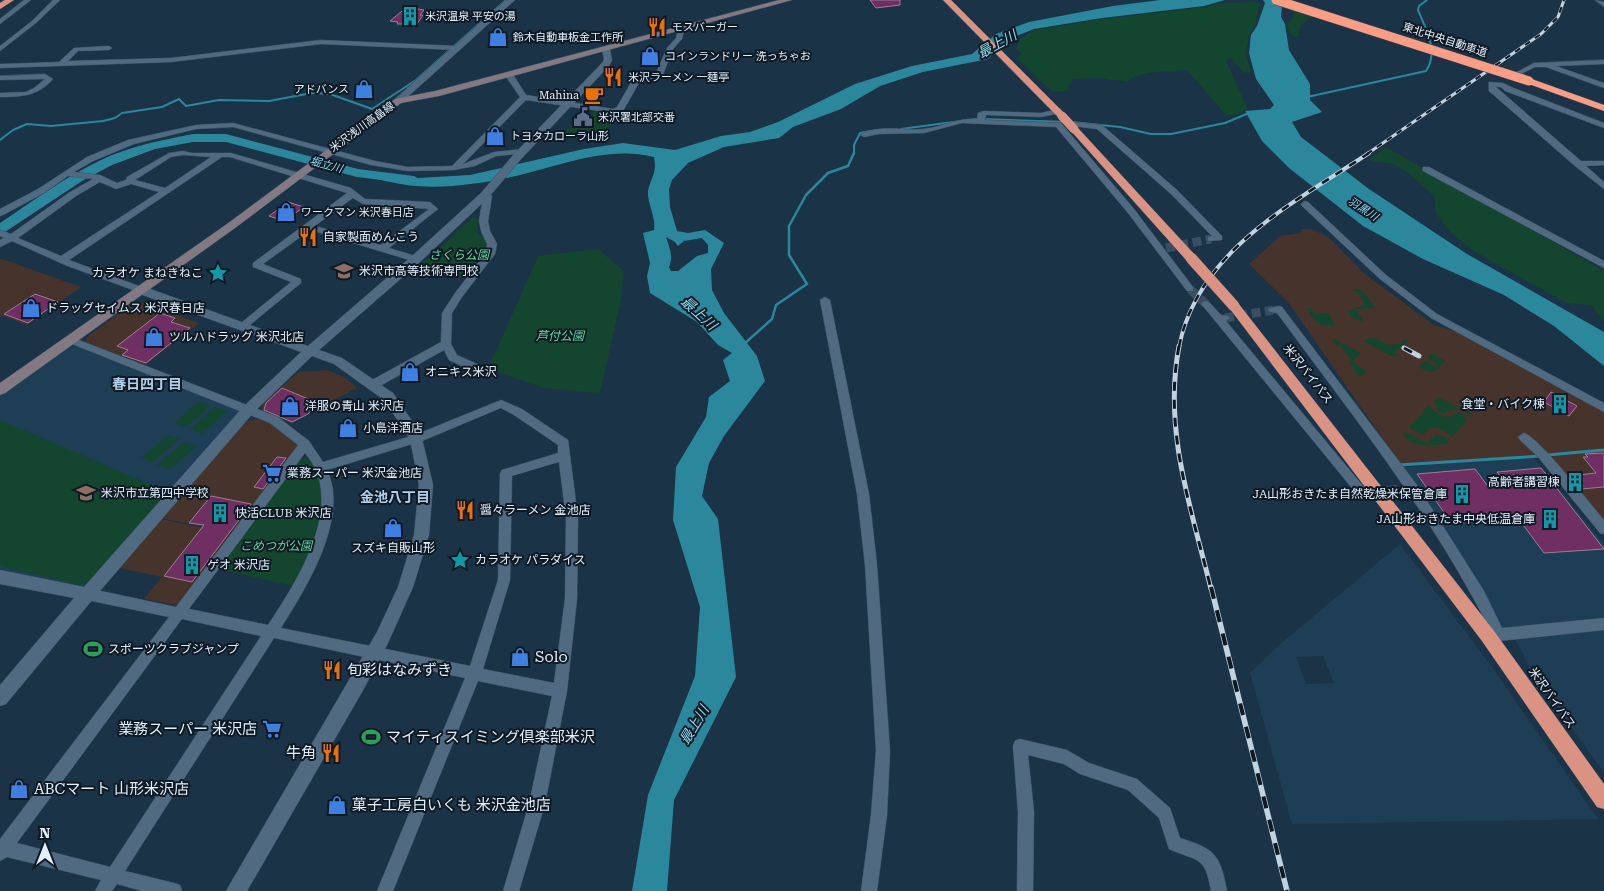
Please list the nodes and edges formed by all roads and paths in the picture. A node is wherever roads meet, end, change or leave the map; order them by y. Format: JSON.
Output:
{"nodes":[{"id":1,"x":10,"y":0,"type":"edge"},
{"id":2,"x":28,"y":0,"type":"edge"},
{"id":3,"x":57,"y":0,"type":"edge"},
{"id":4,"x":511,"y":0,"type":"edge"},
{"id":5,"x":788,"y":0,"type":"edge"},
{"id":6,"x":1276,"y":0,"type":"edge"},
{"id":7,"x":1283,"y":0,"type":"edge"},
{"id":8,"x":1598,"y":0,"type":"edge"},
{"id":9,"x":948,"y":1,"type":"edge"},
{"id":10,"x":1604,"y":5,"type":"edge"},
{"id":11,"x":0,"y":7,"type":"edge"},
{"id":12,"x":0,"y":22,"type":"edge"},
{"id":13,"x":681,"y":30,"type":"junction"},
{"id":14,"x":109,"y":48,"type":"dead end"},
{"id":15,"x":456,"y":48,"type":"junction"},
{"id":16,"x":0,"y":49,"type":"edge"},
{"id":17,"x":606,"y":49,"type":"junction"},
{"id":18,"x":1604,"y":62,"type":"edge"},
{"id":19,"x":62,"y":63,"type":"junction"},
{"id":20,"x":1546,"y":64,"type":"junction"},
{"id":21,"x":0,"y":66,"type":"edge"},
{"id":22,"x":509,"y":74,"type":"junction"},
{"id":23,"x":1517,"y":74,"type":"dead end"},
{"id":24,"x":0,"y":78,"type":"edge"},
{"id":25,"x":1530,"y":80,"type":"junction"},
{"id":26,"x":1604,"y":86,"type":"edge"},
{"id":27,"x":0,"y":95,"type":"edge"},
{"id":28,"x":524,"y":97,"type":"junction"},
{"id":29,"x":398,"y":101,"type":"junction"},
{"id":30,"x":569,"y":103,"type":"junction"},
{"id":31,"x":1604,"y":106,"type":"edge"},
{"id":32,"x":1057,"y":117,"type":"junction"},
{"id":33,"x":980,"y":119,"type":"junction"},
{"id":34,"x":1604,"y":126,"type":"edge"},
{"id":35,"x":864,"y":135,"type":"dead end"},
{"id":36,"x":327,"y":153,"type":"junction"},
{"id":37,"x":521,"y":153,"type":"junction"},
{"id":38,"x":220,"y":155,"type":"junction"},
{"id":39,"x":1604,"y":163,"type":"edge"},
{"id":40,"x":1578,"y":164,"type":"junction"},
{"id":41,"x":454,"y":168,"type":"junction"},
{"id":42,"x":1426,"y":169,"type":"dead end"},
{"id":43,"x":70,"y":173,"type":"junction"},
{"id":44,"x":298,"y":176,"type":"junction"},
{"id":45,"x":98,"y":178,"type":"junction"},
{"id":46,"x":131,"y":181,"type":"junction"},
{"id":47,"x":1604,"y":186,"type":"edge"},
{"id":48,"x":166,"y":191,"type":"junction"},
{"id":49,"x":352,"y":194,"type":"junction"},
{"id":50,"x":485,"y":195,"type":"junction"},
{"id":51,"x":1305,"y":204,"type":"dead end"},
{"id":52,"x":0,"y":214,"type":"edge"},
{"id":53,"x":307,"y":226,"type":"junction"},
{"id":54,"x":0,"y":233,"type":"edge"},
{"id":55,"x":12,"y":238,"type":"junction"},
{"id":56,"x":1211,"y":239,"type":"dead end"},
{"id":57,"x":0,"y":244,"type":"edge"},
{"id":58,"x":382,"y":249,"type":"junction"},
{"id":59,"x":416,"y":259,"type":"junction"},
{"id":60,"x":62,"y":260,"type":"junction"},
{"id":61,"x":1604,"y":265,"type":"edge"},
{"id":62,"x":1190,"y":289,"type":"tunnel mouth"},
{"id":63,"x":141,"y":290,"type":"junction"},
{"id":64,"x":825,"y":300,"type":"dead end"},
{"id":65,"x":1206,"y":304,"type":"tunnel mouth"},
{"id":66,"x":1273,"y":310,"type":"dead end"},
{"id":67,"x":241,"y":327,"type":"junction"},
{"id":68,"x":71,"y":340,"type":"junction"},
{"id":69,"x":446,"y":344,"type":"junction"},
{"id":70,"x":310,"y":351,"type":"junction"},
{"id":71,"x":484,"y":372,"type":"dead end"},
{"id":72,"x":376,"y":384,"type":"junction"},
{"id":73,"x":0,"y":390,"type":"edge"},
{"id":74,"x":1604,"y":408,"type":"edge"},
{"id":75,"x":249,"y":409,"type":"junction"},
{"id":76,"x":1524,"y":437,"type":"dead end"},
{"id":77,"x":418,"y":438,"type":"junction"},
{"id":78,"x":305,"y":444,"type":"junction"},
{"id":79,"x":564,"y":456,"type":"junction"},
{"id":80,"x":322,"y":468,"type":"junction"},
{"id":81,"x":1364,"y":495,"type":"dead end"},
{"id":82,"x":1604,"y":529,"type":"edge"},
{"id":83,"x":0,"y":577,"type":"edge"},
{"id":84,"x":87,"y":594,"type":"junction"},
{"id":85,"x":179,"y":613,"type":"junction"},
{"id":86,"x":1604,"y":624,"type":"edge"},
{"id":87,"x":272,"y":632,"type":"junction"},
{"id":88,"x":1494,"y":635,"type":"junction"},
{"id":89,"x":376,"y":653,"type":"junction"},
{"id":90,"x":474,"y":674,"type":"junction"},
{"id":91,"x":560,"y":691,"type":"junction"},
{"id":92,"x":0,"y":698,"type":"edge"},
{"id":93,"x":1604,"y":800,"type":"edge"},
{"id":94,"x":1,"y":849,"type":"edge"},
{"id":95,"x":114,"y":876,"type":"junction"},
{"id":96,"x":103,"y":891,"type":"edge"},
{"id":97,"x":174,"y":891,"type":"edge"},
{"id":98,"x":236,"y":891,"type":"edge"},
{"id":99,"x":385,"y":891,"type":"edge"},
{"id":100,"x":511,"y":891,"type":"edge"},
{"id":101,"x":869,"y":891,"type":"edge"},
{"id":102,"x":1025,"y":891,"type":"edge"},
{"id":103,"x":1219,"y":891,"type":"edge"}],
"edges":[{"from":1,"to":11,"type":"highway"},
{"from":2,"to":12,"type":"street"},
{"from":3,"to":16,"type":"street"},
{"from":4,"to":15,"type":"street"},
{"from":5,"to":13,"type":"main road","name":"米沢浅川高畠線"},
{"from":6,"to":25,"type":"highway","name":"東北中央自動車道","bridge":true},
{"from":7,"to":25,"type":"highway","name":"東北中央自動車道","bridge":true},
{"from":8,"to":10,"type":"street"},
{"from":9,"to":32,"type":"highway","name":"米沢バイパス"},
{"from":13,"to":17,"type":"main road","name":"米沢浅川高畠線"},
{"from":13,"to":30,"type":"street"},
{"from":14,"to":19,"type":"street"},
{"from":15,"to":19,"type":"street"},
{"from":15,"to":29,"type":"street"},
{"from":17,"to":22,"type":"main road","name":"米沢浅川高畠線"},
{"from":17,"to":30,"type":"street"},
{"from":18,"to":20,"type":"street"},
{"from":19,"to":21,"type":"street"},
{"from":20,"to":23,"type":"street"},
{"from":20,"to":26,"type":"street"},
{"from":22,"to":28,"type":"street"},
{"from":22,"to":29,"type":"main road","name":"米沢浅川高畠線"},
{"from":24,"to":27,"type":"street"},
{"from":25,"to":31,"type":"highway","name":"東北中央自動車道"},
{"from":28,"to":30,"type":"street"},
{"from":28,"to":41,"type":"street"},
{"from":29,"to":36,"type":"main road","name":"米沢浅川高畠線"},
{"from":30,"to":37,"type":"street"},
{"from":32,"to":33,"type":"street"},
{"from":32,"to":33,"type":"street"},
{"from":32,"to":56,"type":"street"},
{"from":32,"to":62,"type":"street"},
{"from":32,"to":88,"type":"highway","name":"米沢バイパス","bridge":true},
{"from":33,"to":35,"type":"street"},
{"from":34,"to":40,"type":"street"},
{"from":36,"to":41,"type":"street"},
{"from":36,"to":43,"type":"street"},
{"from":36,"to":44,"type":"main road","name":"米沢浅川高畠線"},
{"from":37,"to":41,"type":"street"},
{"from":37,"to":50,"type":"street"},
{"from":38,"to":44,"type":"street"},
{"from":38,"to":46,"type":"street"},
{"from":38,"to":48,"type":"street"},
{"from":39,"to":40,"type":"street"},
{"from":40,"to":47,"type":"street"},
{"from":42,"to":61,"type":"street"},
{"from":43,"to":45,"type":"street"},
{"from":43,"to":52,"type":"street"},
{"from":44,"to":49,"type":"street"},
{"from":44,"to":63,"type":"main road","name":"米沢浅川高畠線"},
{"from":45,"to":46,"type":"street"},
{"from":45,"to":55,"type":"street"},
{"from":46,"to":48,"type":"street"},
{"from":48,"to":60,"type":"street"},
{"from":49,"to":53,"type":"street"},
{"from":49,"to":58,"type":"street"},
{"from":50,"to":59,"type":"street"},
{"from":50,"to":69,"type":"street"},
{"from":51,"to":74,"type":"street"},
{"from":53,"to":58,"type":"street"},
{"from":53,"to":67,"type":"street"},
{"from":54,"to":55,"type":"street"},
{"from":55,"to":57,"type":"street"},
{"from":55,"to":60,"type":"street"},
{"from":58,"to":59,"type":"street"},
{"from":59,"to":70,"type":"street"},
{"from":60,"to":63,"type":"street"},
{"from":63,"to":67,"type":"street"},
{"from":63,"to":68,"type":"main road","name":"米沢浅川高畠線"},
{"from":64,"to":101,"type":"street"},
{"from":65,"to":81,"type":"street"},
{"from":66,"to":88,"type":"street"},
{"from":67,"to":70,"type":"street"},
{"from":68,"to":73,"type":"main road","name":"米沢浅川高畠線"},
{"from":68,"to":75,"type":"street"},
{"from":69,"to":71,"type":"street"},
{"from":69,"to":72,"type":"street"},
{"from":70,"to":72,"type":"street"},
{"from":70,"to":75,"type":"street"},
{"from":72,"to":77,"type":"street"},
{"from":75,"to":78,"type":"street"},
{"from":75,"to":84,"type":"street"},
{"from":76,"to":82,"type":"street"},
{"from":77,"to":79,"type":"street"},
{"from":77,"to":80,"type":"street"},
{"from":77,"to":89,"type":"street"},
{"from":78,"to":80,"type":"street"},
{"from":78,"to":85,"type":"street"},
{"from":79,"to":90,"type":"street"},
{"from":79,"to":91,"type":"street"},
{"from":80,"to":87,"type":"street"},
{"from":83,"to":84,"type":"street"},
{"from":84,"to":85,"type":"street"},
{"from":84,"to":92,"type":"street"},
{"from":85,"to":87,"type":"street"},
{"from":85,"to":94,"type":"street"},
{"from":86,"to":88,"type":"street"},
{"from":87,"to":89,"type":"street"},
{"from":87,"to":95,"type":"street"},
{"from":88,"to":93,"type":"highway","name":"米沢バイパス"},
{"from":89,"to":90,"type":"street"},
{"from":89,"to":98,"type":"street"},
{"from":90,"to":91,"type":"street"},
{"from":90,"to":99,"type":"street"},
{"from":91,"to":100,"type":"street"},
{"from":94,"to":95,"type":"street"},
{"from":95,"to":96,"type":"street"},
{"from":95,"to":97,"type":"street"},
{"from":102,"to":103,"type":"street"}]}
